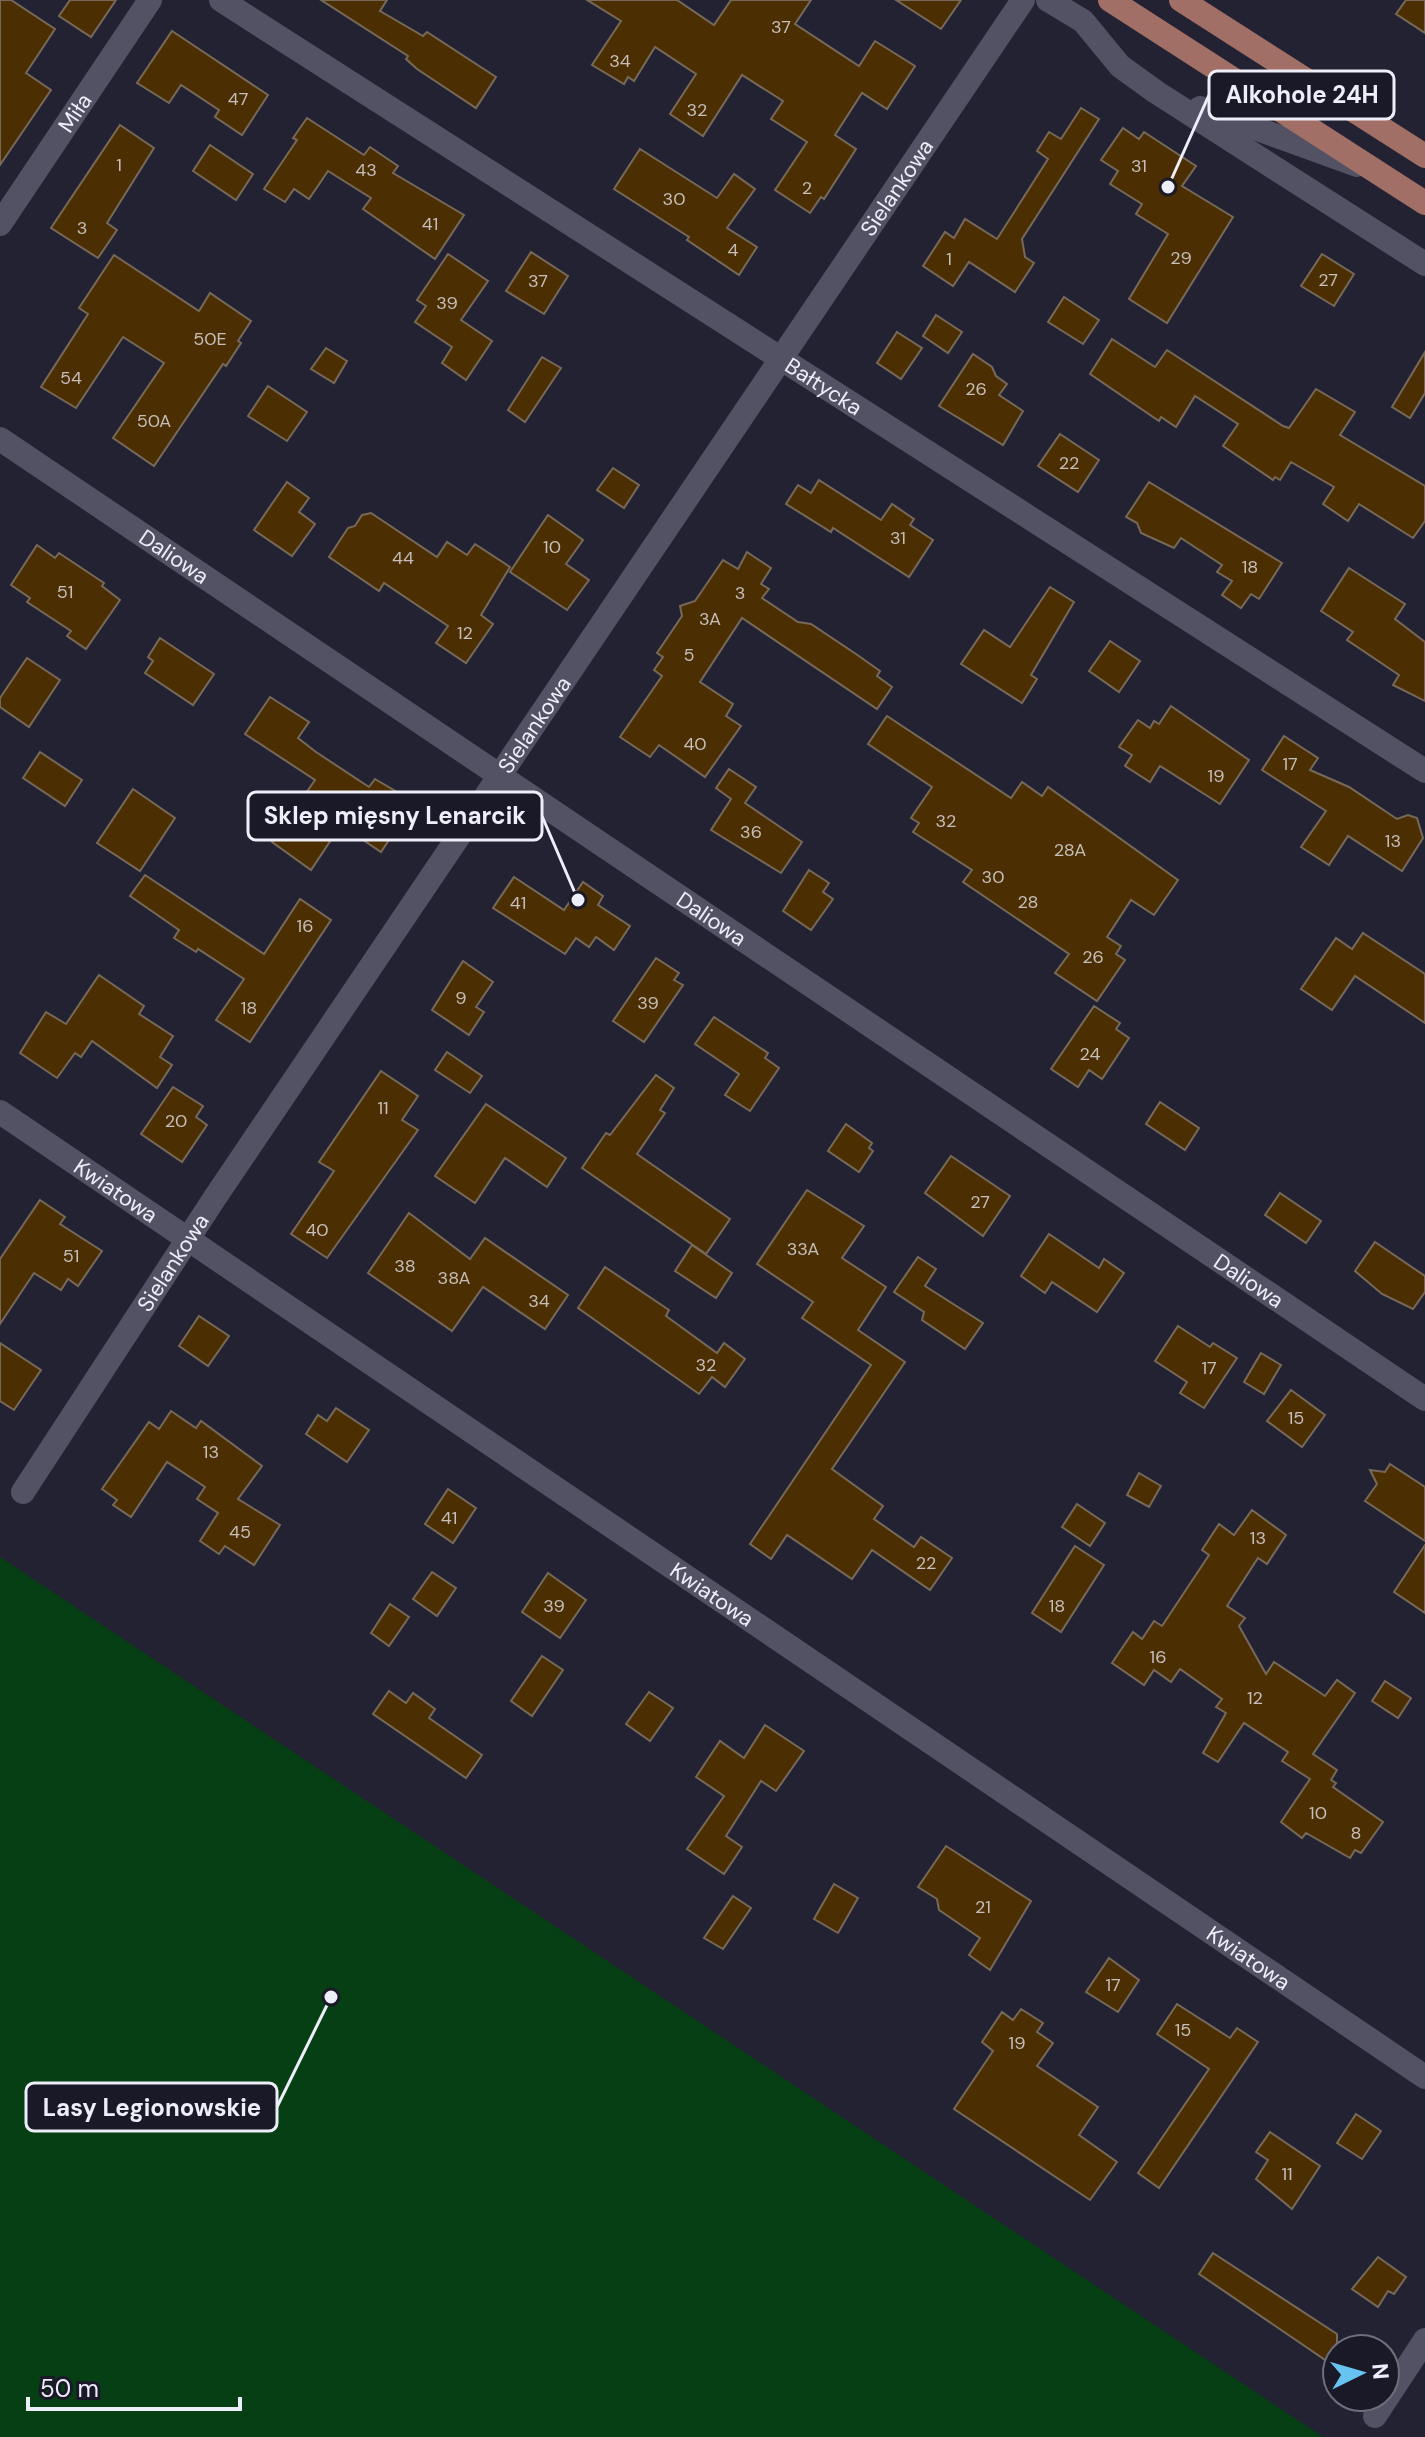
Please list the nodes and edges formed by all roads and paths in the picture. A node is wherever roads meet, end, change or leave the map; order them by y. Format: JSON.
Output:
{"nodes":[{"id":1,"x":150,"y":0,"type":"edge"},
{"id":2,"x":221,"y":0,"type":"edge"},
{"id":3,"x":1023,"y":0,"type":"edge"},
{"id":4,"x":1048,"y":0,"type":"edge"},
{"id":5,"x":1110,"y":0,"type":"edge"},
{"id":6,"x":1181,"y":0,"type":"edge"},
{"id":7,"x":1156,"y":92,"type":"junction"},
{"id":8,"x":1425,"y":156,"type":"edge"},
{"id":9,"x":1379,"y":174,"type":"junction"},
{"id":10,"x":1425,"y":203,"type":"edge"},
{"id":11,"x":0,"y":224,"type":"edge"},
{"id":12,"x":1425,"y":264,"type":"edge"},
{"id":13,"x":782,"y":358,"type":"junction"},
{"id":14,"x":0,"y":439,"type":"edge"},
{"id":15,"x":1425,"y":771,"type":"edge"},
{"id":16,"x":500,"y":775,"type":"junction"},
{"id":17,"x":0,"y":1112,"type":"edge"},
{"id":18,"x":188,"y":1238,"type":"junction"},
{"id":19,"x":1425,"y":1399,"type":"edge"},
{"id":20,"x":23,"y":1492,"type":"dead end"},
{"id":21,"x":1425,"y":2077,"type":"edge"},
{"id":22,"x":1425,"y":2340,"type":"edge"},
{"id":23,"x":1375,"y":2416,"type":"dead end"}],
"edges":[{"from":1,"to":11,"type":"street","name":"Miła"},
{"from":2,"to":13,"type":"street","name":"Bałtycka"},
{"from":3,"to":13,"type":"street","name":"Sielankowa"},
{"from":4,"to":7,"type":"street"},
{"from":5,"to":9,"type":"main road"},
{"from":6,"to":8,"type":"main road"},
{"from":7,"to":9,"type":"street"},
{"from":7,"to":12,"type":"street"},
{"from":9,"to":10,"type":"main road"},
{"from":13,"to":15,"type":"street","name":"Bałtycka"},
{"from":13,"to":16,"type":"street","name":"Sielankowa"},
{"from":14,"to":16,"type":"street","name":"Daliowa"},
{"from":16,"to":18,"type":"street","name":"Sielankowa"},
{"from":16,"to":19,"type":"street","name":"Daliowa"},
{"from":17,"to":18,"type":"street","name":"Kwiatowa"},
{"from":18,"to":20,"type":"street","name":"Sielankowa"},
{"from":18,"to":21,"type":"street","name":"Kwiatowa"},
{"from":22,"to":23,"type":"street"}]}
